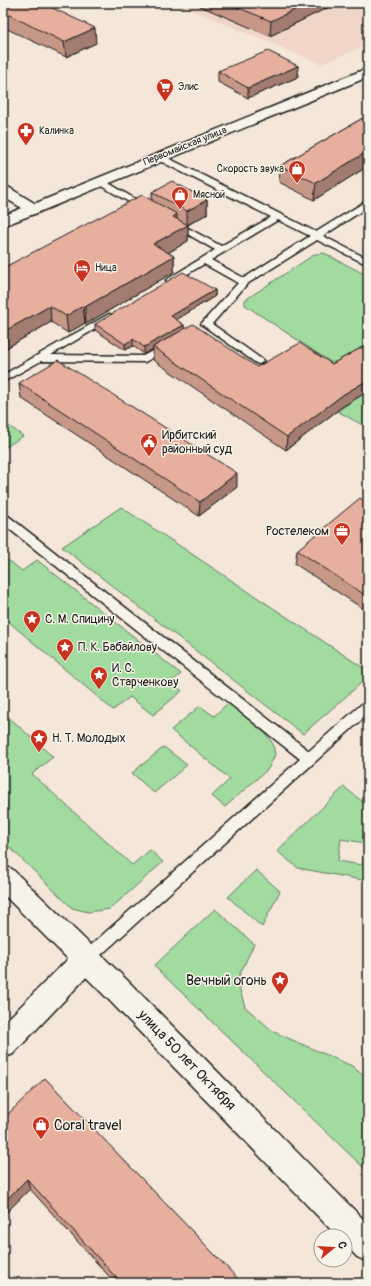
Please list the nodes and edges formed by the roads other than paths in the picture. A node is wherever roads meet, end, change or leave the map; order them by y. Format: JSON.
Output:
{"nodes":[{"id":1,"x":368,"y":72,"type":"edge"},
{"id":2,"x":159,"y":157,"type":"junction"},
{"id":3,"x":99,"y":182,"type":"junction"},
{"id":4,"x":3,"y":190,"type":"edge"},
{"id":5,"x":368,"y":203,"type":"edge"},
{"id":6,"x":34,"y":208,"type":"junction"},
{"id":7,"x":153,"y":212,"type":"edge"},
{"id":8,"x":278,"y":216,"type":"junction"},
{"id":9,"x":167,"y":220,"type":"edge"},
{"id":10,"x":3,"y":221,"type":"edge"},
{"id":11,"x":316,"y":236,"type":"junction"},
{"id":12,"x":221,"y":250,"type":"junction"},
{"id":13,"x":204,"y":260,"type":"junction"},
{"id":14,"x":368,"y":262,"type":"edge"},
{"id":15,"x":244,"y":282,"type":"junction"},
{"id":16,"x":165,"y":283,"type":"edge"},
{"id":17,"x":118,"y":311,"type":"edge"},
{"id":18,"x":172,"y":343,"type":"edge"},
{"id":19,"x":39,"y":358,"type":"junction"},
{"id":20,"x":259,"y":361,"type":"dead end"},
{"id":21,"x":3,"y":379,"type":"edge"},
{"id":22,"x":3,"y":518,"type":"edge"},
{"id":23,"x":368,"y":706,"type":"edge"},
{"id":24,"x":309,"y":759,"type":"junction"},
{"id":25,"x":3,"y":877,"type":"edge"},
{"id":26,"x":86,"y":960,"type":"junction"},
{"id":27,"x":3,"y":1044,"type":"edge"},
{"id":28,"x":368,"y":1246,"type":"edge"}],
"edges":[{"from":1,"to":2,"type":"street","name":"Первомайская улица"},
{"from":2,"to":3,"type":"street","name":"Первомайская улица"},
{"from":2,"to":8,"type":"lane"},
{"from":3,"to":6,"type":"street","name":"Первомайская улица"},
{"from":3,"to":7,"type":"lane"},
{"from":4,"to":6,"type":"street"},
{"from":5,"to":11,"type":"lane"},
{"from":6,"to":10,"type":"street","name":"Первомайская улица"},
{"from":8,"to":11,"type":"lane"},
{"from":8,"to":12,"type":"lane"},
{"from":9,"to":12,"type":"lane"},
{"from":11,"to":14,"type":"lane"},
{"from":11,"to":15,"type":"lane"},
{"from":12,"to":13,"type":"lane"},
{"from":13,"to":15,"type":"lane"},
{"from":13,"to":16,"type":"lane"},
{"from":15,"to":20,"type":"lane"},
{"from":17,"to":19,"type":"lane"},
{"from":18,"to":19,"type":"lane"},
{"from":19,"to":21,"type":"lane"},
{"from":22,"to":24,"type":"lane"},
{"from":23,"to":24,"type":"lane"},
{"from":24,"to":26,"type":"lane"},
{"from":25,"to":26,"type":"street","name":"улица 50 лет Октября"},
{"from":26,"to":27,"type":"street"},
{"from":26,"to":28,"type":"street","name":"улица 50 лет Октября"}]}
